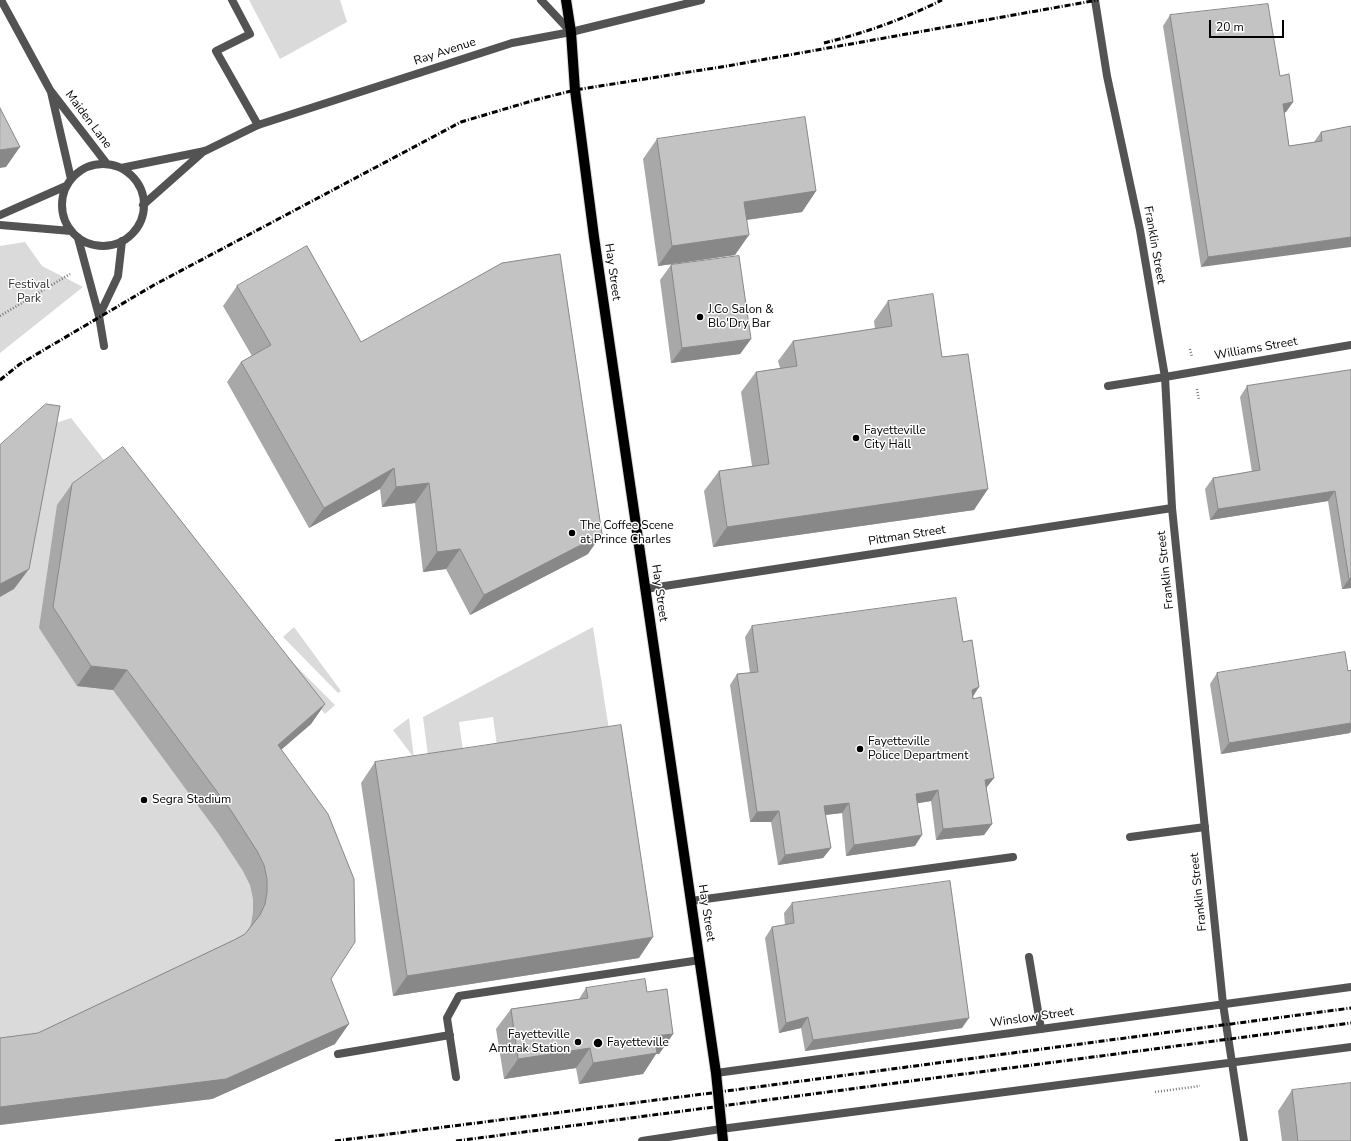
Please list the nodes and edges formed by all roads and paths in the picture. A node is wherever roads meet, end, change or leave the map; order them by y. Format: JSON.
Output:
{"nodes":[{"id":1,"x":1,"y":0,"type":"edge"},
{"id":2,"x":232,"y":0,"type":"edge"},
{"id":3,"x":540,"y":0,"type":"edge"},
{"id":4,"x":566,"y":0,"type":"edge"},
{"id":5,"x":701,"y":0,"type":"edge"},
{"id":6,"x":1096,"y":0,"type":"edge"},
{"id":7,"x":571,"y":32,"type":"junction"},
{"id":8,"x":50,"y":90,"type":"junction"},
{"id":9,"x":258,"y":125,"type":"junction"},
{"id":10,"x":205,"y":151,"type":"junction"},
{"id":11,"x":107,"y":164,"type":"junction"},
{"id":12,"x":121,"y":168,"type":"junction"},
{"id":13,"x":69,"y":182,"type":"junction"},
{"id":14,"x":143,"y":205,"type":"junction"},
{"id":15,"x":0,"y":216,"type":"edge"},
{"id":16,"x":0,"y":225,"type":"edge"},
{"id":17,"x":71,"y":231,"type":"junction"},
{"id":18,"x":78,"y":238,"type":"junction"},
{"id":19,"x":122,"y":241,"type":"junction"},
{"id":20,"x":74,"y":271,"type":"dead end"},
{"id":21,"x":0,"y":316,"type":"edge"},
{"id":22,"x":99,"y":316,"type":"junction"},
{"id":23,"x":1351,"y":345,"type":"edge"},
{"id":24,"x":104,"y":346,"type":"dead end"},
{"id":25,"x":1165,"y":377,"type":"junction"},
{"id":26,"x":1108,"y":386,"type":"dead end"},
{"id":27,"x":1172,"y":508,"type":"junction"},
{"id":28,"x":645,"y":589,"type":"junction"},
{"id":29,"x":1205,"y":827,"type":"junction"},
{"id":30,"x":1130,"y":837,"type":"dead end"},
{"id":31,"x":1013,"y":857,"type":"dead end"},
{"id":32,"x":691,"y":901,"type":"junction"},
{"id":33,"x":1029,"y":957,"type":"dead end"},
{"id":34,"x":700,"y":960,"type":"junction"},
{"id":35,"x":1351,"y":987,"type":"edge"},
{"id":36,"x":1223,"y":1004,"type":"junction"},
{"id":37,"x":1041,"y":1029,"type":"junction"},
{"id":38,"x":450,"y":1035,"type":"junction"},
{"id":39,"x":1351,"y":1047,"type":"edge"},
{"id":40,"x":338,"y":1054,"type":"dead end"},
{"id":41,"x":1232,"y":1062,"type":"junction"},
{"id":42,"x":716,"y":1073,"type":"junction"},
{"id":43,"x":456,"y":1077,"type":"dead end"},
{"id":44,"x":721,"y":1129,"type":"junction"},
{"id":45,"x":642,"y":1141,"type":"edge"},
{"id":46,"x":723,"y":1141,"type":"edge"},
{"id":47,"x":1244,"y":1141,"type":"edge"}],
"edges":[{"from":1,"to":8,"type":"street","name":"Maiden Lane"},
{"from":2,"to":9,"type":"street"},
{"from":3,"to":7,"type":"street"},
{"from":4,"to":7,"type":"main road","name":"Hay Street"},
{"from":5,"to":7,"type":"street","name":"Ray Avenue"},
{"from":6,"to":25,"type":"street","name":"Franklin Street"},
{"from":7,"to":9,"type":"street","name":"Ray Avenue"},
{"from":7,"to":28,"type":"main road","name":"Hay Street"},
{"from":8,"to":11,"type":"street","name":"Maiden Lane"},
{"from":8,"to":13,"type":"street","name":"Maiden Lane"},
{"from":9,"to":10,"type":"street","name":"Ray Avenue"},
{"from":10,"to":12,"type":"street","name":"Ray Avenue"},
{"from":10,"to":14,"type":"street","name":"Ray Avenue"},
{"from":11,"to":12,"type":"street"},
{"from":11,"to":13,"type":"street"},
{"from":12,"to":14,"type":"street"},
{"from":13,"to":15,"type":"street"},
{"from":13,"to":17,"type":"street"},
{"from":14,"to":19,"type":"street"},
{"from":16,"to":17,"type":"street"},
{"from":17,"to":18,"type":"street"},
{"from":18,"to":19,"type":"street"},
{"from":18,"to":22,"type":"street"},
{"from":19,"to":22,"type":"street"},
{"from":20,"to":21,"type":"path"},
{"from":22,"to":24,"type":"street"},
{"from":23,"to":25,"type":"street","name":"Williams Street"},
{"from":25,"to":26,"type":"street","name":"Williams Street"},
{"from":25,"to":27,"type":"street","name":"Franklin Street"},
{"from":27,"to":28,"type":"street","name":"Pittman Street"},
{"from":27,"to":29,"type":"street","name":"Franklin Street"},
{"from":28,"to":32,"type":"main road","name":"Hay Street"},
{"from":29,"to":30,"type":"street"},
{"from":29,"to":36,"type":"street","name":"Franklin Street"},
{"from":31,"to":32,"type":"street"},
{"from":32,"to":34,"type":"main road","name":"Hay Street"},
{"from":33,"to":37,"type":"street"},
{"from":34,"to":38,"type":"street"},
{"from":34,"to":42,"type":"main road","name":"Hay Street"},
{"from":35,"to":36,"type":"street","name":"Winslow Street"},
{"from":36,"to":37,"type":"street","name":"Winslow Street"},
{"from":36,"to":41,"type":"street","name":"Franklin Street"},
{"from":37,"to":42,"type":"street","name":"Winslow Street"},
{"from":38,"to":40,"type":"street"},
{"from":38,"to":43,"type":"street"},
{"from":39,"to":41,"type":"street"},
{"from":41,"to":44,"type":"street"},
{"from":41,"to":47,"type":"street","name":"Franklin Street"},
{"from":42,"to":44,"type":"main road","name":"Hay Street"},
{"from":44,"to":45,"type":"street"},
{"from":44,"to":46,"type":"main road","name":"Hay Street"}]}
